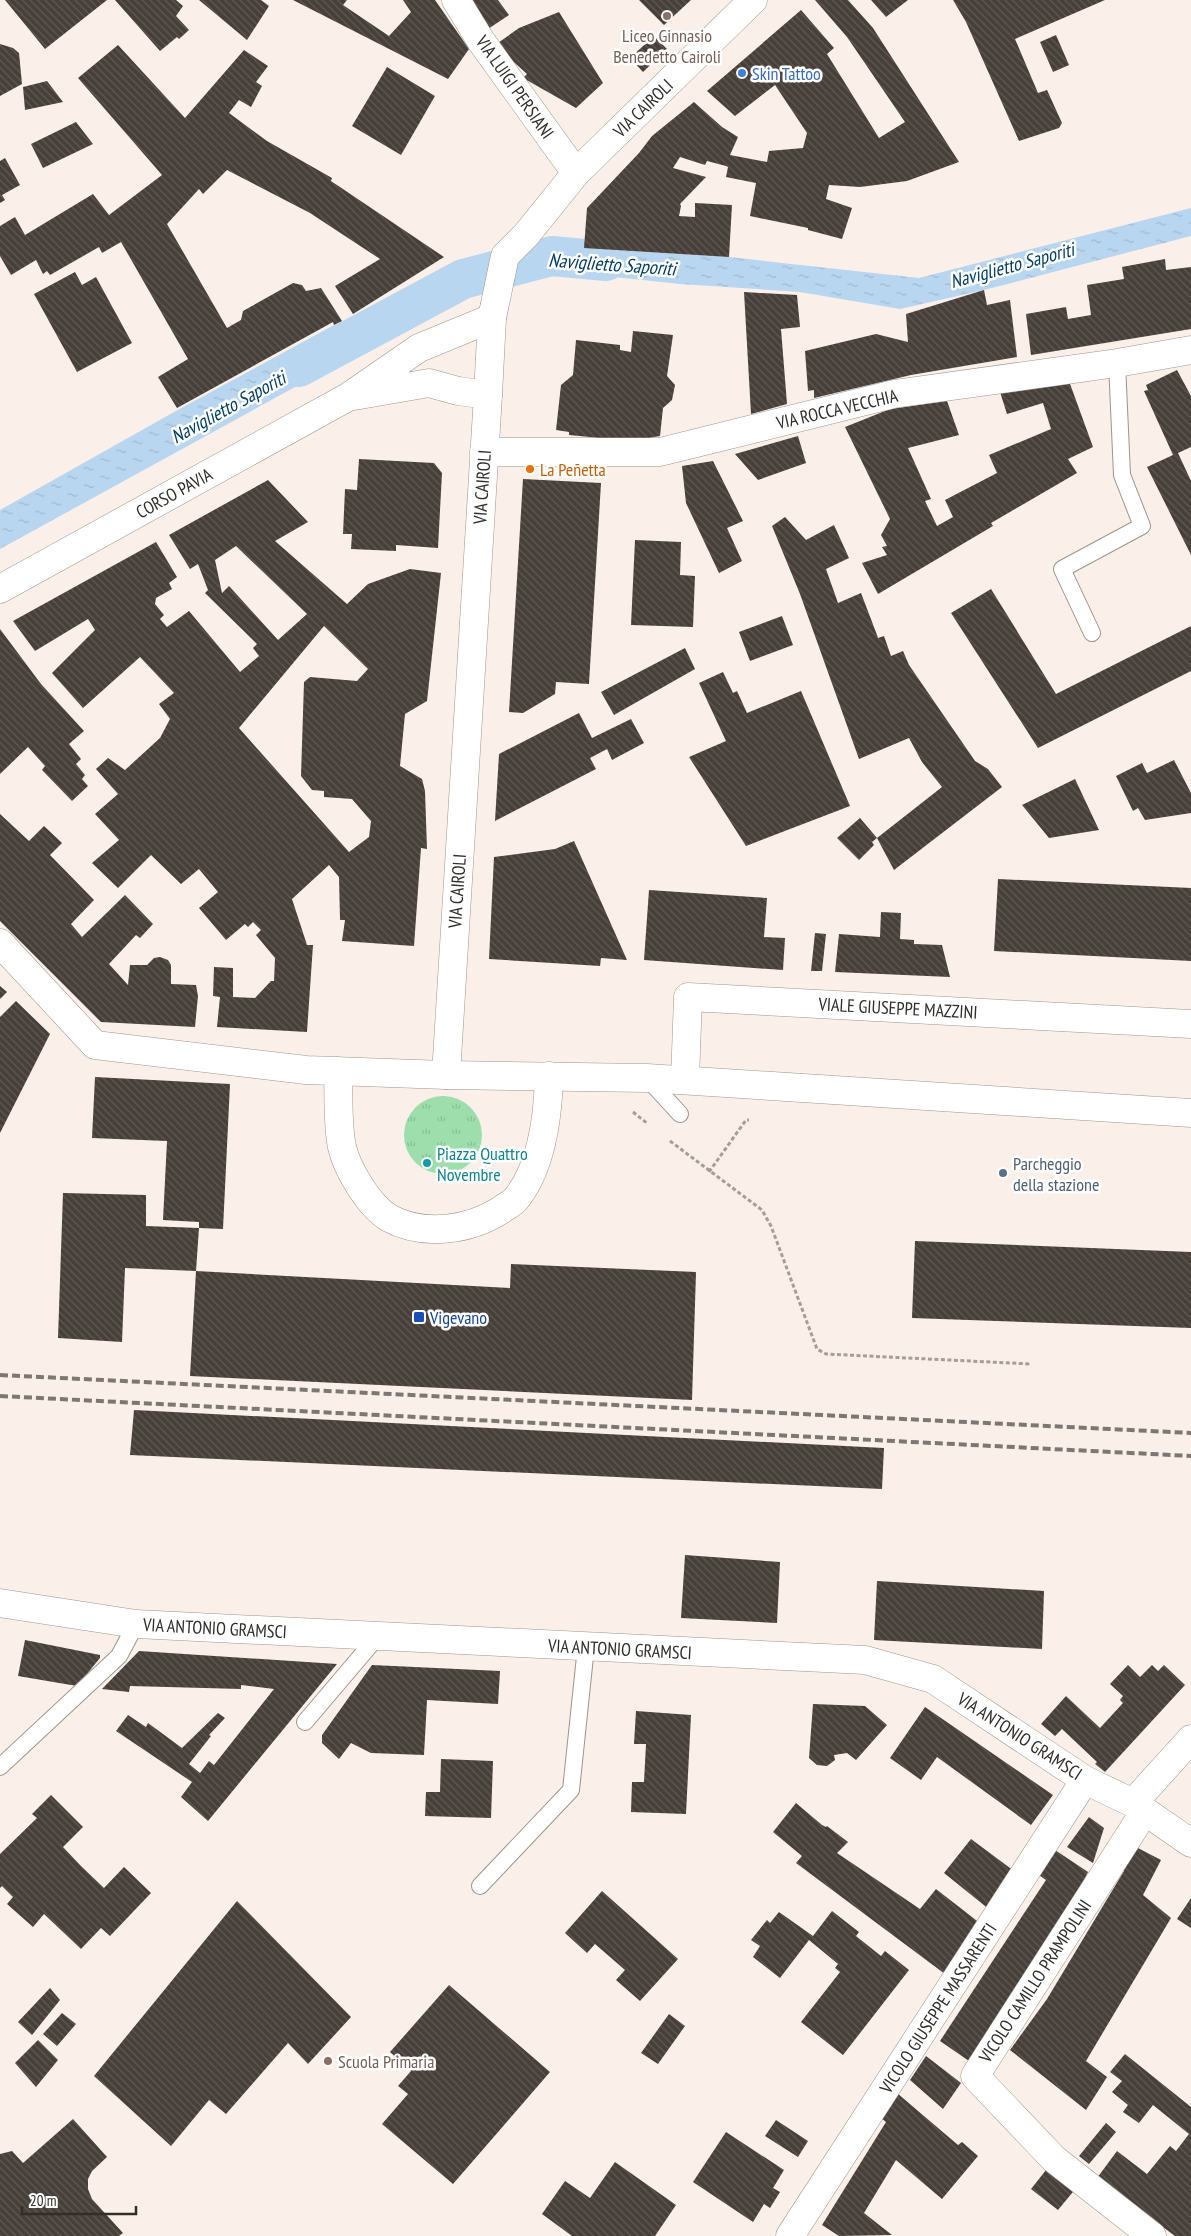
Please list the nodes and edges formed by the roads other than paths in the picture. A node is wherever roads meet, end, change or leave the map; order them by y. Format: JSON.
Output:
{"nodes":[{"id":1,"x":456,"y":0,"type":"edge"},
{"id":2,"x":753,"y":0,"type":"edge"},
{"id":3,"x":576,"y":173,"type":"junction"},
{"id":4,"x":492,"y":318,"type":"junction"},
{"id":5,"x":1191,"y":350,"type":"edge"},
{"id":6,"x":1117,"y":363,"type":"junction"},
{"id":7,"x":488,"y":395,"type":"junction"},
{"id":8,"x":348,"y":397,"type":"junction"},
{"id":9,"x":484,"y":452,"type":"junction"},
{"id":10,"x":0,"y":589,"type":"edge"},
{"id":11,"x":1092,"y":633,"type":"dead end"},
{"id":12,"x":0,"y":943,"type":"edge"},
{"id":13,"x":1191,"y":1024,"type":"edge"},
{"id":14,"x":338,"y":1071,"type":"junction"},
{"id":15,"x":446,"y":1075,"type":"junction"},
{"id":16,"x":550,"y":1076,"type":"junction"},
{"id":17,"x":625,"y":1078,"type":"junction"},
{"id":18,"x":685,"y":1080,"type":"junction"},
{"id":19,"x":1191,"y":1113,"type":"edge"},
{"id":20,"x":680,"y":1114,"type":"dead end"},
{"id":21,"x":0,"y":1603,"type":"edge"},
{"id":22,"x":136,"y":1624,"type":"junction"},
{"id":23,"x":378,"y":1636,"type":"junction"},
{"id":24,"x":586,"y":1647,"type":"junction"},
{"id":25,"x":305,"y":1722,"type":"dead end"},
{"id":26,"x":1191,"y":1738,"type":"edge"},
{"id":27,"x":0,"y":1767,"type":"edge"},
{"id":28,"x":1085,"y":1780,"type":"junction"},
{"id":29,"x":1139,"y":1807,"type":"junction"},
{"id":30,"x":1191,"y":1843,"type":"edge"},
{"id":31,"x":480,"y":1886,"type":"dead end"},
{"id":32,"x":790,"y":2236,"type":"edge"},
{"id":33,"x":1152,"y":2236,"type":"edge"}],
"edges":[{"from":1,"to":3,"type":"street","name":"VIA LUIGI PERSIANI"},
{"from":2,"to":3,"type":"street","name":"VIA CAIROLI"},
{"from":3,"to":4,"type":"street","name":"VIA CAIROLI"},
{"from":4,"to":7,"type":"street","name":"VIA CAIROLI"},
{"from":4,"to":8,"type":"street","name":"CORSO PAVIA"},
{"from":5,"to":6,"type":"street","name":"VIA ROCCA VECCHIA"},
{"from":6,"to":9,"type":"street","name":"VIA ROCCA VECCHIA"},
{"from":6,"to":11,"type":"lane"},
{"from":7,"to":8,"type":"street","name":"CORSO PAVIA"},
{"from":7,"to":9,"type":"street","name":"VIA CAIROLI"},
{"from":8,"to":10,"type":"street","name":"CORSO PAVIA"},
{"from":9,"to":15,"type":"street","name":"VIA CAIROLI"},
{"from":12,"to":14,"type":"street"},
{"from":13,"to":18,"type":"street","name":"VIALE GIUSEPPE MAZZINI"},
{"from":14,"to":15,"type":"street"},
{"from":14,"to":16,"type":"street"},
{"from":15,"to":16,"type":"street"},
{"from":16,"to":17,"type":"street"},
{"from":17,"to":18,"type":"street"},
{"from":17,"to":20,"type":"lane"},
{"from":18,"to":19,"type":"street"},
{"from":21,"to":22,"type":"street","name":"VIA ANTONIO GRAMSCI"},
{"from":22,"to":23,"type":"street","name":"VIA ANTONIO GRAMSCI"},
{"from":22,"to":27,"type":"lane"},
{"from":23,"to":24,"type":"street","name":"VIA ANTONIO GRAMSCI"},
{"from":23,"to":25,"type":"lane"},
{"from":24,"to":28,"type":"street","name":"VIA ANTONIO GRAMSCI"},
{"from":24,"to":31,"type":"lane"},
{"from":26,"to":29,"type":"street"},
{"from":28,"to":29,"type":"street","name":"VIA ANTONIO GRAMSCI"},
{"from":28,"to":32,"type":"street","name":"VICOLO GIUSEPPE MASSARENTI"},
{"from":29,"to":30,"type":"street","name":"VIA ANTONIO GRAMSCI"},
{"from":29,"to":33,"type":"street","name":"VICOLO CAMILLO PRAMPOLINI"}]}
